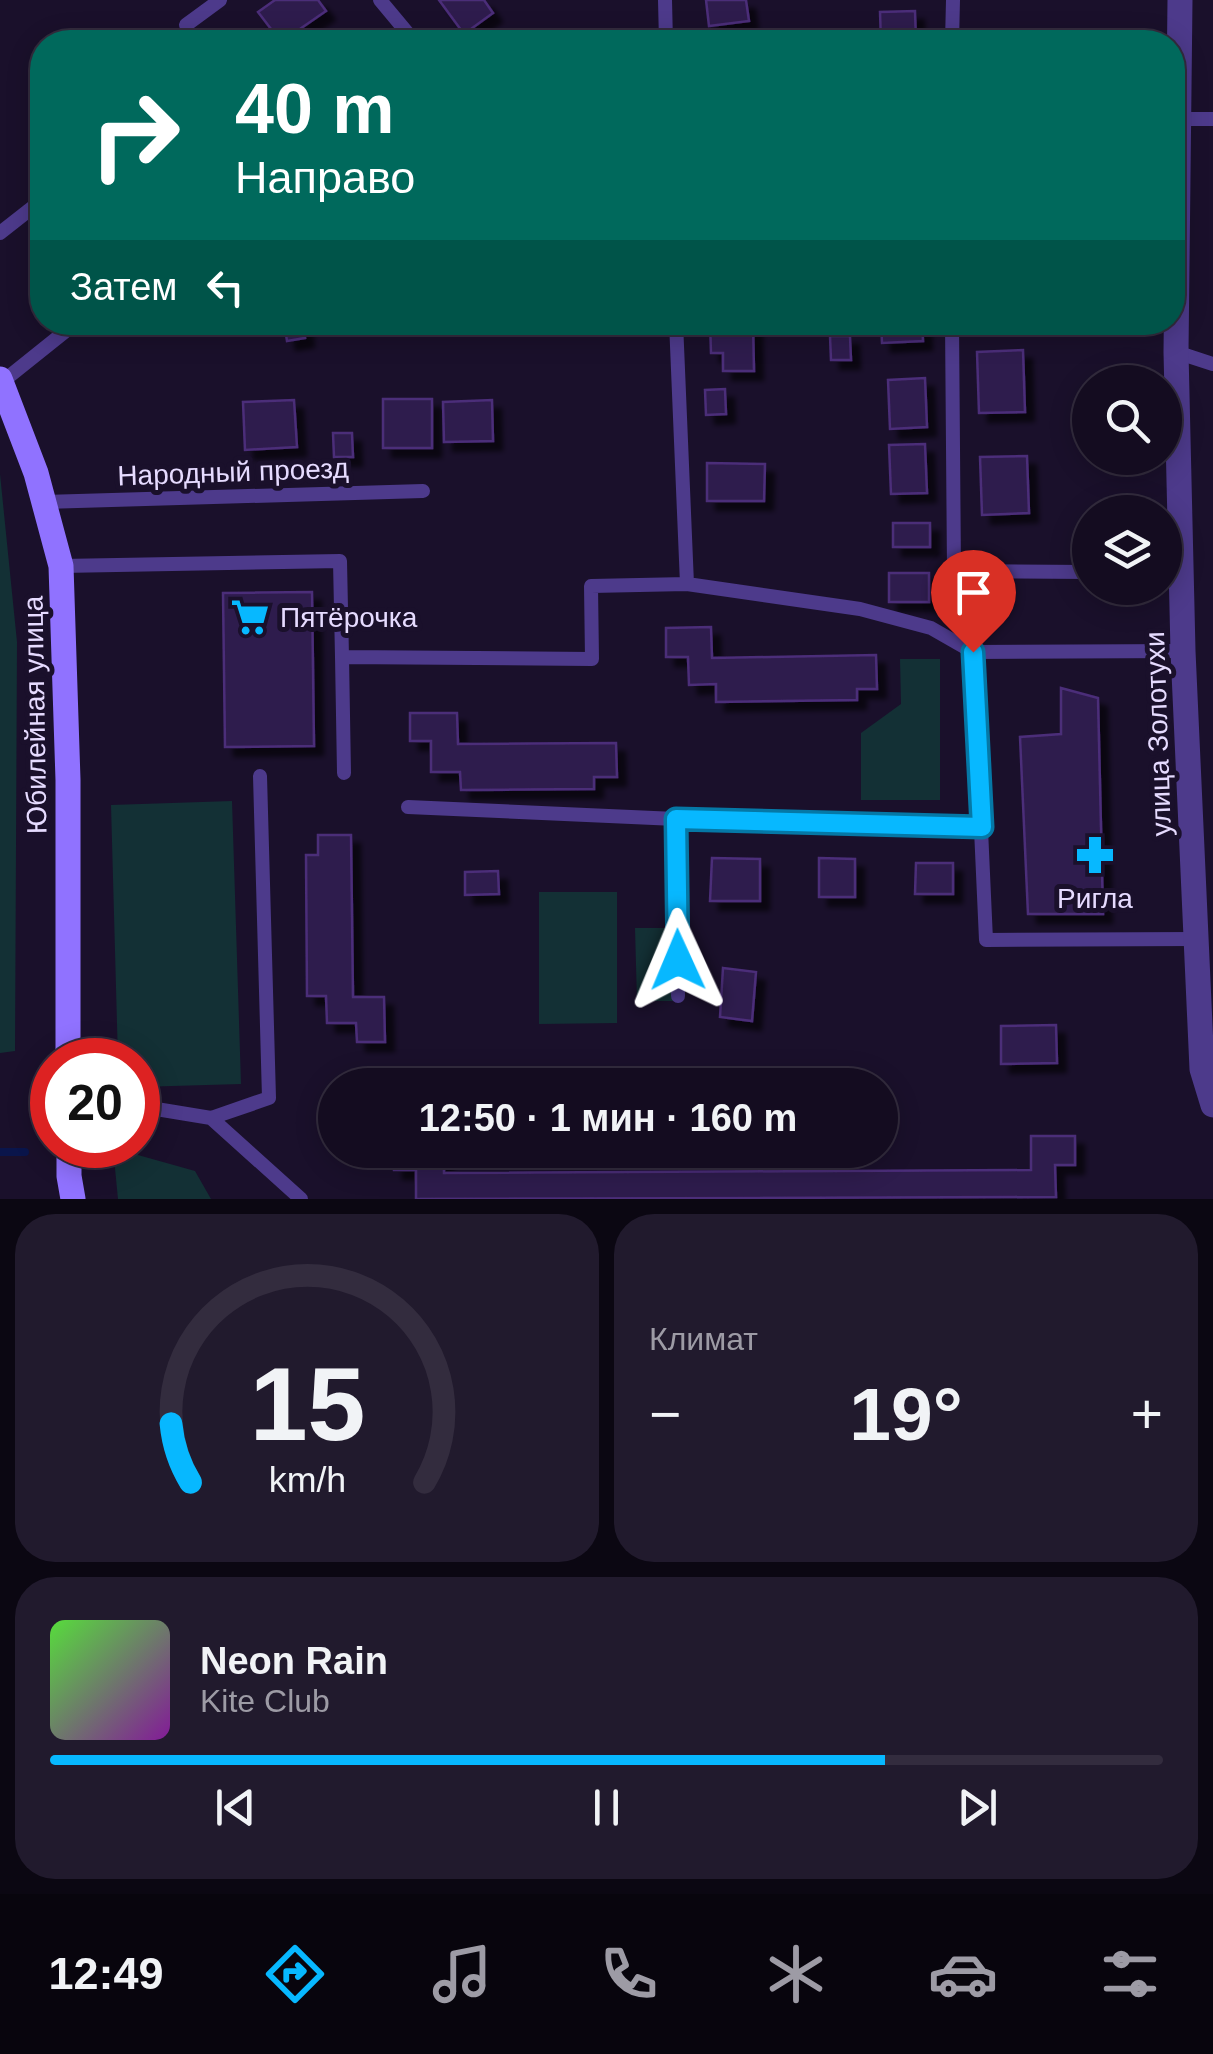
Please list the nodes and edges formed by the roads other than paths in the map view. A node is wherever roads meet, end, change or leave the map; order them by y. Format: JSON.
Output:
{"nodes":[{"id":1,"x":220,"y":0,"type":"edge"},
{"id":2,"x":380,"y":0,"type":"edge"},
{"id":3,"x":665,"y":0,"type":"edge"},
{"id":4,"x":953,"y":0,"type":"edge"},
{"id":5,"x":1180,"y":0,"type":"edge"},
{"id":6,"x":186,"y":24,"type":"dead end"},
{"id":7,"x":405,"y":30,"type":"edge"},
{"id":8,"x":666,"y":30,"type":"edge"},
{"id":9,"x":952,"y":30,"type":"edge"},
{"id":10,"x":1180,"y":30,"type":"edge"},
{"id":11,"x":1185,"y":119,"type":"edge"},
{"id":12,"x":1213,"y":119,"type":"edge"},
{"id":13,"x":30,"y":209,"type":"edge"},
{"id":14,"x":0,"y":233,"type":"edge"},
{"id":15,"x":59,"y":335,"type":"edge"},
{"id":16,"x":677,"y":335,"type":"edge"},
{"id":17,"x":952,"y":335,"type":"edge"},
{"id":18,"x":1176,"y":335,"type":"edge"},
{"id":19,"x":1176,"y":352,"type":"junction"},
{"id":20,"x":1213,"y":364,"type":"edge"},
{"id":21,"x":1,"y":380,"type":"edge"},
{"id":22,"x":423,"y":491,"type":"dead end"},
{"id":23,"x":1175,"y":495,"type":"edge"},
{"id":24,"x":44,"y":502,"type":"junction"},
{"id":25,"x":61,"y":566,"type":"junction"},
{"id":26,"x":1072,"y":572,"type":"edge"},
{"id":27,"x":688,"y":584,"type":"junction"},
{"id":28,"x":1179,"y":605,"type":"edge"},
{"id":29,"x":1183,"y":651,"type":"junction"},
{"id":30,"x":973,"y":652,"type":"junction"},
{"id":31,"x":342,"y":657,"type":"junction"},
{"id":32,"x":344,"y":773,"type":"dead end"},
{"id":33,"x":260,"y":776,"type":"dead end"},
{"id":34,"x":408,"y":807,"type":"dead end"},
{"id":35,"x":1202,"y":818,"type":"edge"},
{"id":36,"x":676,"y":819,"type":"junction"},
{"id":37,"x":982,"y":827,"type":"junction"},
{"id":38,"x":1196,"y":939,"type":"junction"},
{"id":39,"x":678,"y":996,"type":"dead end"},
{"id":40,"x":68,"y":1038,"type":"edge"},
{"id":41,"x":1213,"y":1105,"type":"edge"},
{"id":42,"x":160,"y":1110,"type":"edge"},
{"id":43,"x":212,"y":1118,"type":"junction"},
{"id":44,"x":69,"y":1168,"type":"edge"},
{"id":45,"x":73,"y":1199,"type":"edge"},
{"id":46,"x":301,"y":1199,"type":"edge"}],
"edges":[{"from":1,"to":6,"type":"lane"},
{"from":2,"to":7,"type":"lane"},
{"from":3,"to":8,"type":"lane"},
{"from":4,"to":9,"type":"lane"},
{"from":5,"to":10,"type":"street","name":"улица Золотухи"},
{"from":11,"to":12,"type":"lane"},
{"from":13,"to":14,"type":"lane"},
{"from":15,"to":21,"type":"lane"},
{"from":16,"to":27,"type":"lane"},
{"from":17,"to":26,"type":"lane"},
{"from":18,"to":19,"type":"street","name":"улица Золотухи"},
{"from":19,"to":20,"type":"lane"},
{"from":19,"to":23,"type":"street","name":"улица Золотухи"},
{"from":21,"to":24,"type":"street","name":"Юбилейная улица"},
{"from":22,"to":24,"type":"lane","name":"Народный проезд"},
{"from":24,"to":25,"type":"street","name":"Юбилейная улица"},
{"from":25,"to":31,"type":"lane"},
{"from":25,"to":40,"type":"street","name":"Юбилейная улица"},
{"from":27,"to":30,"type":"lane"},
{"from":27,"to":31,"type":"lane"},
{"from":28,"to":29,"type":"street","name":"улица Золотухи"},
{"from":29,"to":30,"type":"lane"},
{"from":29,"to":35,"type":"street","name":"улица Золотухи"},
{"from":30,"to":37,"type":"lane"},
{"from":31,"to":32,"type":"lane"},
{"from":33,"to":43,"type":"lane"},
{"from":34,"to":36,"type":"lane"},
{"from":35,"to":38,"type":"street","name":"улица Золотухи"},
{"from":36,"to":37,"type":"lane"},
{"from":36,"to":39,"type":"lane"},
{"from":37,"to":38,"type":"lane"},
{"from":38,"to":41,"type":"street","name":"улица Золотухи"},
{"from":42,"to":43,"type":"lane"},
{"from":43,"to":46,"type":"lane"},
{"from":44,"to":45,"type":"street"}]}
